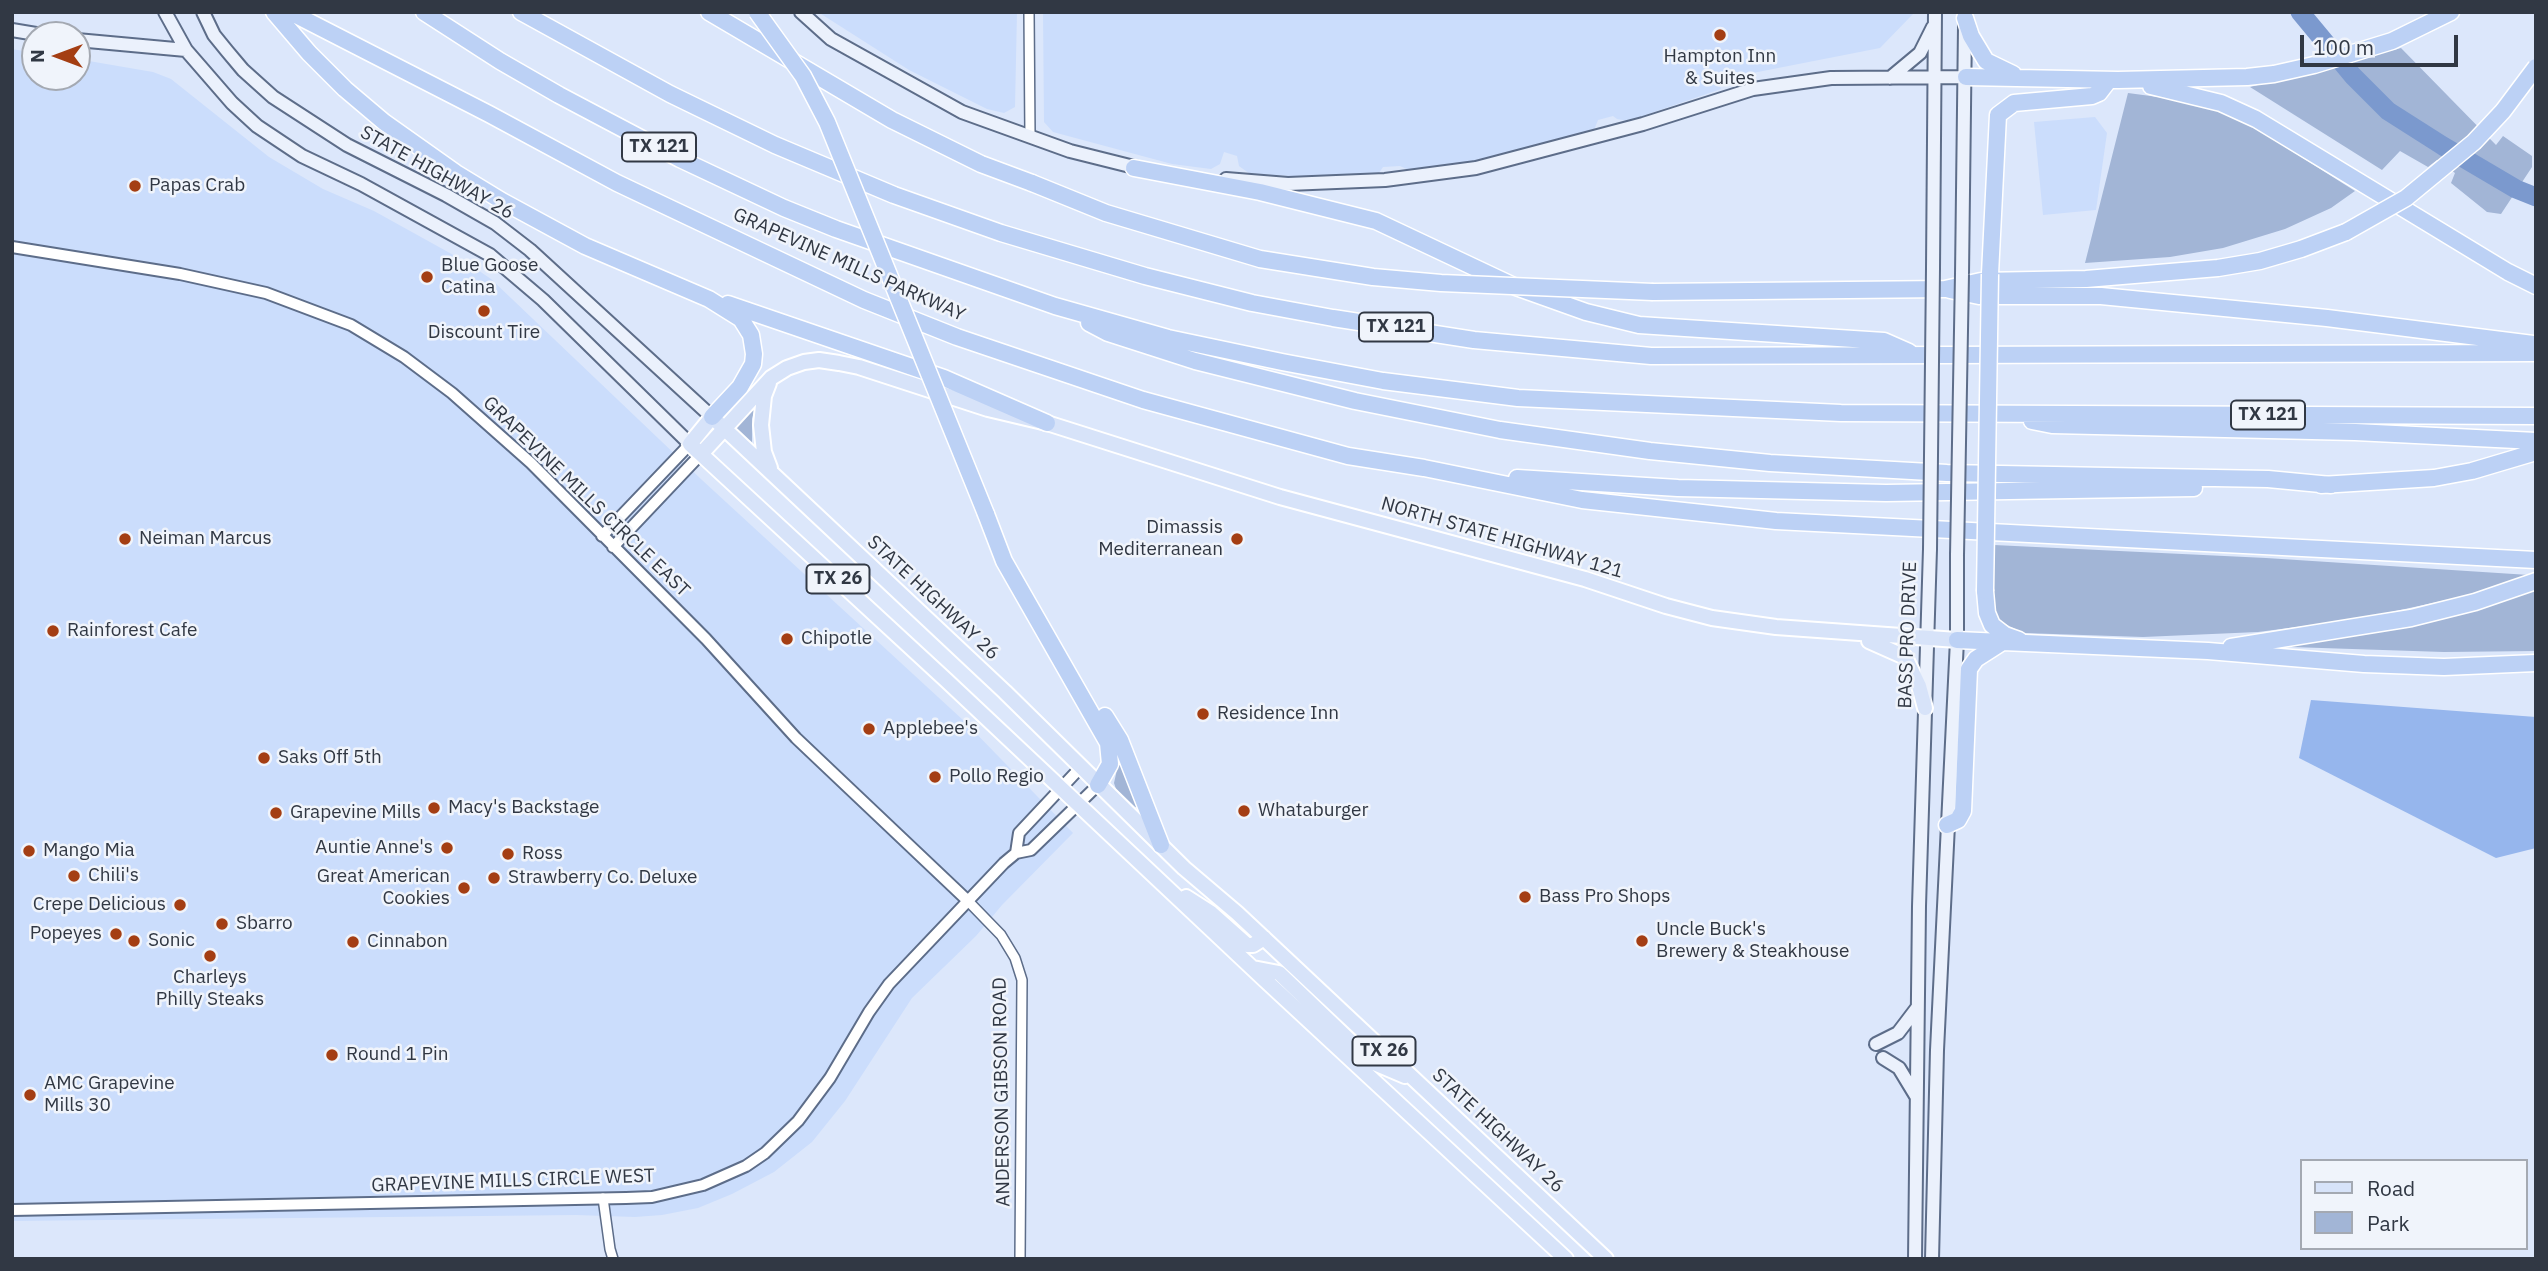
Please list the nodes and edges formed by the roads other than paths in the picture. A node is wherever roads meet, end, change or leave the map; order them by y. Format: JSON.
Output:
{"nodes":[{"id":1,"x":165,"y":12,"type":"edge"},
{"id":2,"x":203,"y":12,"type":"edge"},
{"id":3,"x":274,"y":12,"type":"edge"},
{"id":4,"x":290,"y":12,"type":"edge"},
{"id":5,"x":424,"y":12,"type":"edge"},
{"id":6,"x":521,"y":12,"type":"edge"},
{"id":7,"x":709,"y":12,"type":"edge"},
{"id":8,"x":725,"y":12,"type":"edge"},
{"id":9,"x":757,"y":12,"type":"edge"},
{"id":10,"x":801,"y":12,"type":"edge"},
{"id":11,"x":1029,"y":12,"type":"edge"},
{"id":12,"x":2451,"y":12,"type":"edge"},
{"id":13,"x":1964,"y":15,"type":"edge"},
{"id":14,"x":1935,"y":18,"type":"edge"},
{"id":15,"x":91,"y":41,"type":"edge"},
{"id":16,"x":761,"y":44,"type":"junction"},
{"id":17,"x":186,"y":50,"type":"junction"},
{"id":18,"x":2536,"y":67,"type":"edge"},
{"id":19,"x":1966,"y":77,"type":"junction"},
{"id":20,"x":1890,"y":78,"type":"junction"},
{"id":21,"x":1936,"y":78,"type":"junction"},
{"id":22,"x":2022,"y":78,"type":"junction"},
{"id":23,"x":2113,"y":80,"type":"junction"},
{"id":24,"x":1031,"y":137,"type":"junction"},
{"id":25,"x":1134,"y":168,"type":"junction"},
{"id":26,"x":12,"y":247,"type":"edge"},
{"id":27,"x":2536,"y":286,"type":"edge"},
{"id":28,"x":1945,"y":289,"type":"junction"},
{"id":29,"x":709,"y":299,"type":"junction"},
{"id":30,"x":1055,"y":306,"type":"junction"},
{"id":31,"x":2536,"y":345,"type":"edge"},
{"id":32,"x":2536,"y":353,"type":"edge"},
{"id":33,"x":1915,"y":354,"type":"junction"},
{"id":34,"x":771,"y":378,"type":"junction"},
{"id":35,"x":1999,"y":414,"type":"junction"},
{"id":36,"x":2536,"y":416,"type":"edge"},
{"id":37,"x":718,"y":423,"type":"junction"},
{"id":38,"x":1047,"y":423,"type":"junction"},
{"id":39,"x":2536,"y":440,"type":"edge"},
{"id":40,"x":696,"y":449,"type":"junction"},
{"id":41,"x":2536,"y":452,"type":"edge"},
{"id":42,"x":1424,"y":468,"type":"junction"},
{"id":43,"x":773,"y":475,"type":"junction"},
{"id":44,"x":2105,"y":484,"type":"junction"},
{"id":45,"x":602,"y":536,"type":"junction"},
{"id":46,"x":613,"y":547,"type":"junction"},
{"id":47,"x":2536,"y":560,"type":"edge"},
{"id":48,"x":2536,"y":580,"type":"edge"},
{"id":49,"x":1847,"y":634,"type":"junction"},
{"id":50,"x":1927,"y":639,"type":"junction"},
{"id":51,"x":1956,"y":640,"type":"junction"},
{"id":52,"x":2001,"y":643,"type":"junction"},
{"id":53,"x":2028,"y":644,"type":"junction"},
{"id":54,"x":2208,"y":651,"type":"junction"},
{"id":55,"x":1060,"y":657,"type":"junction"},
{"id":56,"x":2536,"y":663,"type":"edge"},
{"id":57,"x":1925,"y":708,"type":"junction"},
{"id":58,"x":1080,"y":768,"type":"junction"},
{"id":59,"x":1098,"y":785,"type":"junction"},
{"id":60,"x":1060,"y":788,"type":"junction"},
{"id":61,"x":1078,"y":804,"type":"junction"},
{"id":62,"x":1947,"y":825,"type":"junction"},
{"id":63,"x":1161,"y":845,"type":"junction"},
{"id":64,"x":1016,"y":853,"type":"junction"},
{"id":65,"x":1168,"y":889,"type":"junction"},
{"id":66,"x":968,"y":901,"type":"junction"},
{"id":67,"x":1264,"y":938,"type":"junction"},
{"id":68,"x":1253,"y":968,"type":"junction"},
{"id":69,"x":1918,"y":1008,"type":"junction"},
{"id":70,"x":1876,"y":1044,"type":"dead end"},
{"id":71,"x":1883,"y":1058,"type":"dead end"},
{"id":72,"x":1413,"y":1079,"type":"junction"},
{"id":73,"x":1916,"y":1097,"type":"junction"},
{"id":74,"x":603,"y":1198,"type":"junction"},
{"id":75,"x":12,"y":1210,"type":"edge"},
{"id":76,"x":613,"y":1259,"type":"edge"},
{"id":77,"x":1020,"y":1259,"type":"edge"},
{"id":78,"x":1566,"y":1259,"type":"edge"},
{"id":79,"x":1606,"y":1259,"type":"edge"},
{"id":80,"x":1915,"y":1259,"type":"edge"},
{"id":81,"x":1932,"y":1259,"type":"edge"}],
"edges":[{"from":1,"to":17,"type":"main road"},
{"from":2,"to":37,"type":"main road","name":"STATE HIGHWAY 26","number":"TX 26"},
{"from":3,"to":29,"type":"highway"},
{"from":4,"to":42,"type":"highway","name":"GRAPEVINE MILLS PARKWAY"},
{"from":5,"to":30,"type":"highway","number":"TX 121"},
{"from":6,"to":33,"type":"highway","number":"TX 121"},
{"from":7,"to":16,"type":"highway"},
{"from":8,"to":16,"type":"highway"},
{"from":9,"to":55,"type":"highway","bridge":true},
{"from":10,"to":24,"type":"main road"},
{"from":11,"to":24,"type":"street"},
{"from":12,"to":23,"type":"highway"},
{"from":13,"to":19,"type":"main road"},
{"from":13,"to":22,"type":"highway"},
{"from":14,"to":20,"type":"main road"},
{"from":14,"to":21,"type":"main road","name":"BASS PRO DRIVE"},
{"from":15,"to":17,"type":"main road"},
{"from":16,"to":28,"type":"highway","bridge":true},
{"from":17,"to":40,"type":"main road","number":"TX 26"},
{"from":18,"to":28,"type":"highway","bridge":true},
{"from":19,"to":21,"type":"main road"},
{"from":19,"to":22,"type":"highway"},
{"from":19,"to":51,"type":"main road","bridge":true},
{"from":20,"to":21,"type":"main road"},
{"from":20,"to":25,"type":"main road"},
{"from":21,"to":50,"type":"main road","name":"BASS PRO DRIVE","bridge":true},
{"from":22,"to":23,"type":"highway"},
{"from":23,"to":27,"type":"highway"},
{"from":23,"to":53,"type":"highway","bridge":true},
{"from":24,"to":25,"type":"main road"},
{"from":25,"to":33,"type":"highway"},
{"from":26,"to":45,"type":"street","name":"GRAPEVINE MILLS CIRCLE EAST"},
{"from":28,"to":31,"type":"highway"},
{"from":29,"to":37,"type":"highway"},
{"from":29,"to":38,"type":"highway"},
{"from":30,"to":35,"type":"highway","number":"TX 121"},
{"from":30,"to":44,"type":"highway"},
{"from":32,"to":33,"type":"highway","number":"TX 121"},
{"from":34,"to":37,"type":"main road"},
{"from":34,"to":38,"type":"main road","name":"NORTH STATE HIGHWAY 121"},
{"from":34,"to":43,"type":"main road"},
{"from":35,"to":36,"type":"highway","number":"TX 121"},
{"from":35,"to":39,"type":"highway"},
{"from":37,"to":40,"type":"main road"},
{"from":37,"to":43,"type":"main road","name":"STATE HIGHWAY 26","number":"TX 26"},
{"from":38,"to":49,"type":"main road","name":"NORTH STATE HIGHWAY 121"},
{"from":40,"to":45,"type":"street"},
{"from":40,"to":46,"type":"street"},
{"from":40,"to":60,"type":"main road","number":"TX 26"},
{"from":41,"to":44,"type":"highway"},
{"from":42,"to":44,"type":"highway"},
{"from":42,"to":47,"type":"highway"},
{"from":43,"to":58,"type":"main road","name":"STATE HIGHWAY 26","number":"TX 26"},
{"from":45,"to":46,"type":"street","name":"GRAPEVINE MILLS CIRCLE EAST"},
{"from":46,"to":66,"type":"street","name":"GRAPEVINE MILLS CIRCLE EAST"},
{"from":48,"to":54,"type":"highway"},
{"from":49,"to":50,"type":"main road","name":"NORTH STATE HIGHWAY 121"},
{"from":49,"to":57,"type":"main road"},
{"from":50,"to":51,"type":"main road","name":"NORTH STATE HIGHWAY 121"},
{"from":50,"to":57,"type":"main road","name":"BASS PRO DRIVE"},
{"from":51,"to":52,"type":"highway"},
{"from":51,"to":62,"type":"main road"},
{"from":52,"to":53,"type":"highway"},
{"from":52,"to":62,"type":"highway"},
{"from":53,"to":54,"type":"highway"},
{"from":54,"to":56,"type":"highway"},
{"from":55,"to":59,"type":"highway"},
{"from":55,"to":63,"type":"highway"},
{"from":57,"to":69,"type":"main road","name":"BASS PRO DRIVE"},
{"from":58,"to":59,"type":"main road","name":"STATE HIGHWAY 26","number":"TX 26"},
{"from":58,"to":60,"type":"street"},
{"from":59,"to":61,"type":"street"},
{"from":59,"to":63,"type":"main road","name":"STATE HIGHWAY 26","number":"TX 26"},
{"from":60,"to":61,"type":"main road","number":"TX 26"},
{"from":60,"to":64,"type":"street"},
{"from":61,"to":64,"type":"street"},
{"from":61,"to":65,"type":"main road","number":"TX 26"},
{"from":62,"to":81,"type":"main road"},
{"from":63,"to":67,"type":"main road","name":"STATE HIGHWAY 26","number":"TX 26"},
{"from":64,"to":66,"type":"street","name":"GRAPEVINE MILLS CIRCLE WEST"},
{"from":65,"to":67,"type":"main road"},
{"from":65,"to":68,"type":"main road","number":"TX 26"},
{"from":66,"to":74,"type":"street","name":"GRAPEVINE MILLS CIRCLE WEST"},
{"from":66,"to":77,"type":"street","name":"ANDERSON GIBSON ROAD"},
{"from":67,"to":72,"type":"main road","name":"STATE HIGHWAY 26","number":"TX 26"},
{"from":68,"to":72,"type":"main road"},
{"from":68,"to":78,"type":"main road","number":"TX 26"},
{"from":69,"to":70,"type":"main road"},
{"from":69,"to":73,"type":"main road","name":"BASS PRO DRIVE"},
{"from":71,"to":73,"type":"main road"},
{"from":72,"to":79,"type":"main road","name":"STATE HIGHWAY 26","number":"TX 26"},
{"from":73,"to":80,"type":"main road","name":"BASS PRO DRIVE"},
{"from":74,"to":75,"type":"street","name":"GRAPEVINE MILLS CIRCLE WEST"},
{"from":74,"to":76,"type":"street"}]}
